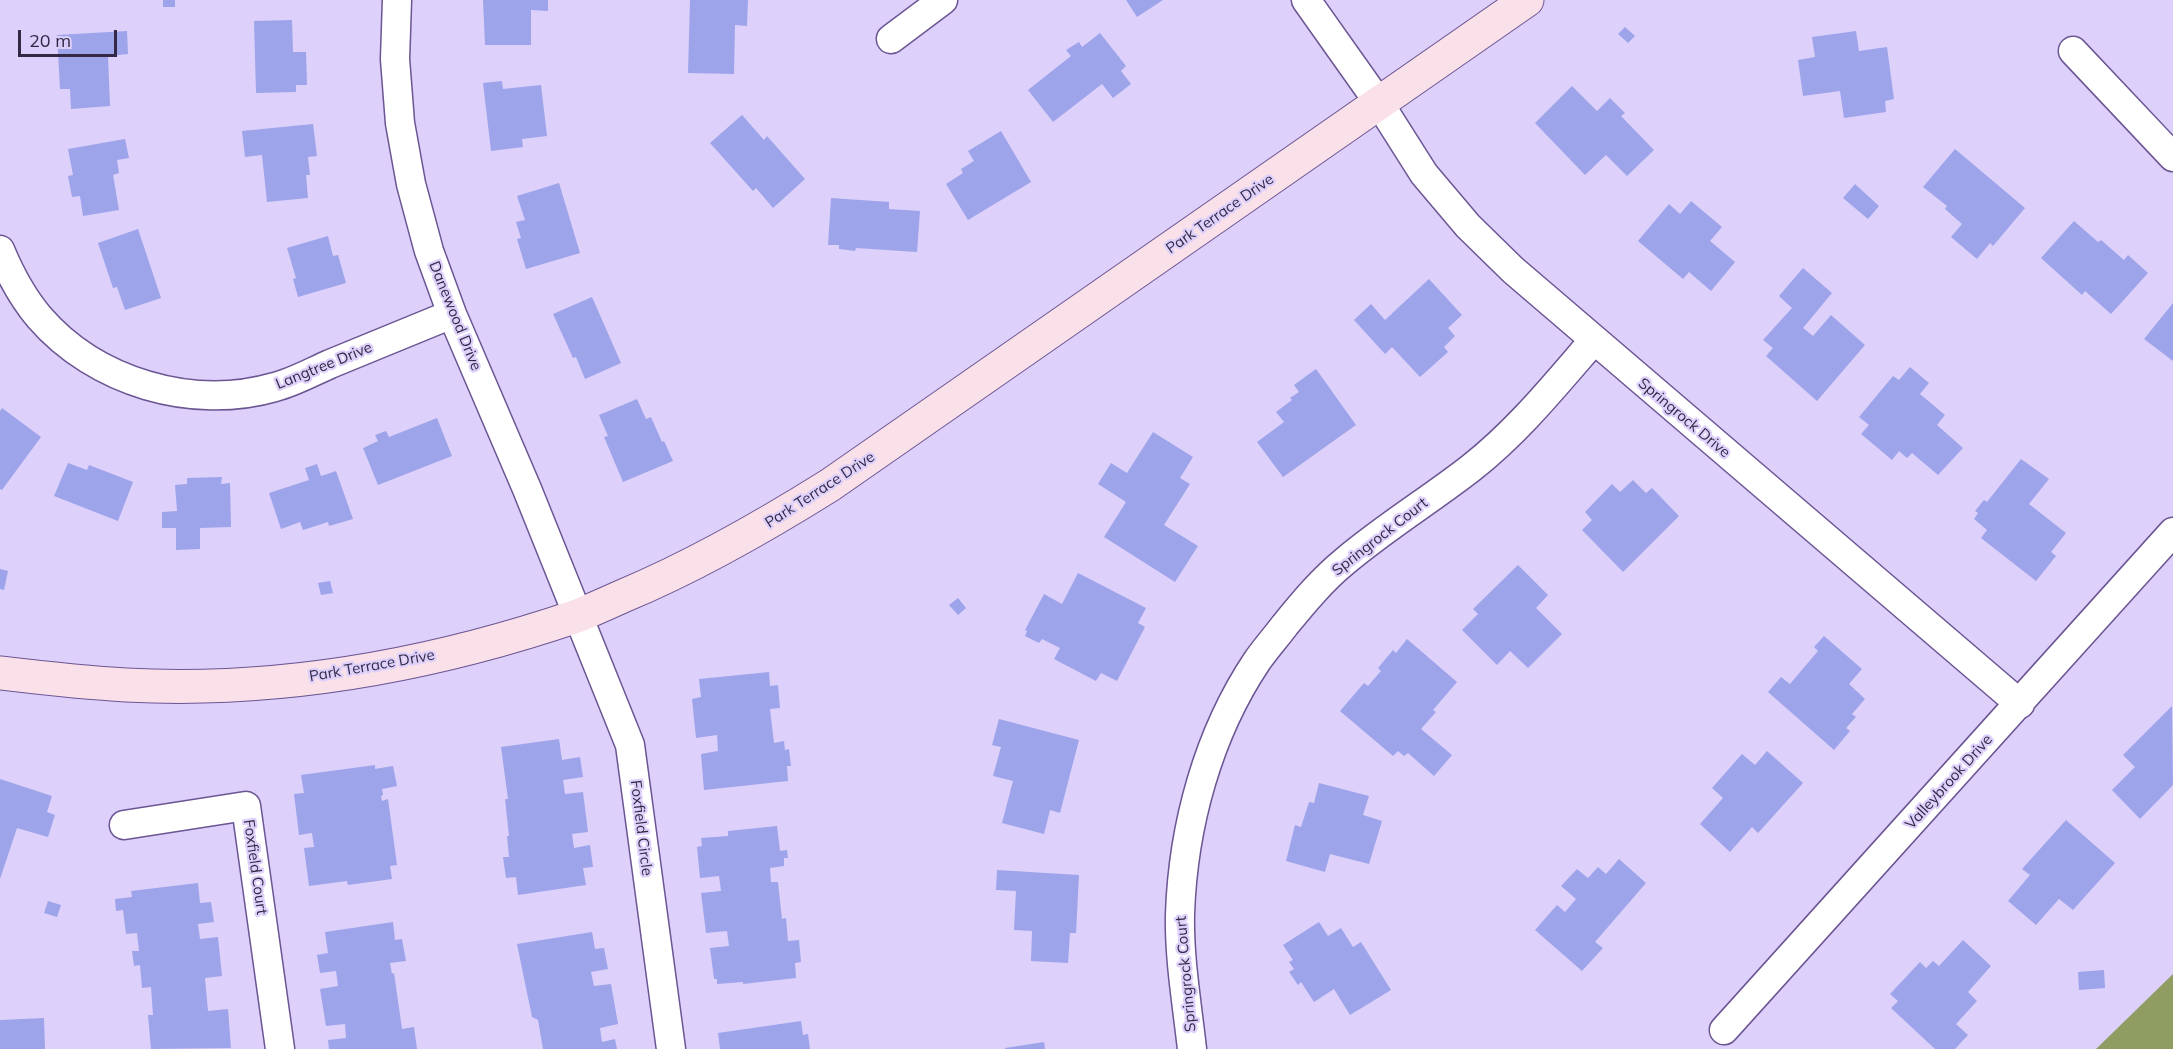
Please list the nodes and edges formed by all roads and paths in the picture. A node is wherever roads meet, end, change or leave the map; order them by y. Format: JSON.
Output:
{"nodes":[{"id":1,"x":397,"y":0,"type":"edge"},
{"id":2,"x":943,"y":0,"type":"edge"},
{"id":3,"x":1306,"y":0,"type":"edge"},
{"id":4,"x":1527,"y":0,"type":"edge"},
{"id":5,"x":891,"y":39,"type":"dead end"},
{"id":6,"x":2073,"y":51,"type":"dead end"},
{"id":7,"x":1379,"y":103,"type":"junction"},
{"id":8,"x":2173,"y":157,"type":"edge"},
{"id":9,"x":0,"y":250,"type":"edge"},
{"id":10,"x":452,"y":314,"type":"junction"},
{"id":11,"x":1594,"y":340,"type":"junction"},
{"id":12,"x":2173,"y":532,"type":"edge"},
{"id":13,"x":578,"y":615,"type":"junction"},
{"id":14,"x":0,"y":673,"type":"edge"},
{"id":15,"x":2020,"y":704,"type":"junction"},
{"id":16,"x":124,"y":825,"type":"dead end"},
{"id":17,"x":1724,"y":1030,"type":"dead end"},
{"id":18,"x":280,"y":1049,"type":"edge"},
{"id":19,"x":670,"y":1049,"type":"edge"},
{"id":20,"x":1192,"y":1049,"type":"edge"}],
"edges":[{"from":1,"to":10,"type":"street","name":"Danewood Drive"},
{"from":2,"to":5,"type":"street"},
{"from":3,"to":7,"type":"street","name":"Springrock Drive"},
{"from":4,"to":7,"type":"street","name":"Park Terrace Drive"},
{"from":6,"to":8,"type":"street"},
{"from":7,"to":11,"type":"street","name":"Springrock Drive"},
{"from":7,"to":13,"type":"street","name":"Park Terrace Drive"},
{"from":9,"to":10,"type":"street","name":"Langtree Drive"},
{"from":10,"to":13,"type":"street","name":"Danewood Drive"},
{"from":11,"to":15,"type":"street","name":"Springrock Drive"},
{"from":11,"to":20,"type":"street","name":"Springrock Court"},
{"from":12,"to":15,"type":"street","name":"Valleybrook Drive"},
{"from":13,"to":14,"type":"street","name":"Park Terrace Drive"},
{"from":13,"to":19,"type":"street","name":"Foxfield Circle"},
{"from":15,"to":17,"type":"street","name":"Valleybrook Drive"},
{"from":16,"to":18,"type":"street","name":"Foxfield Court"}]}
